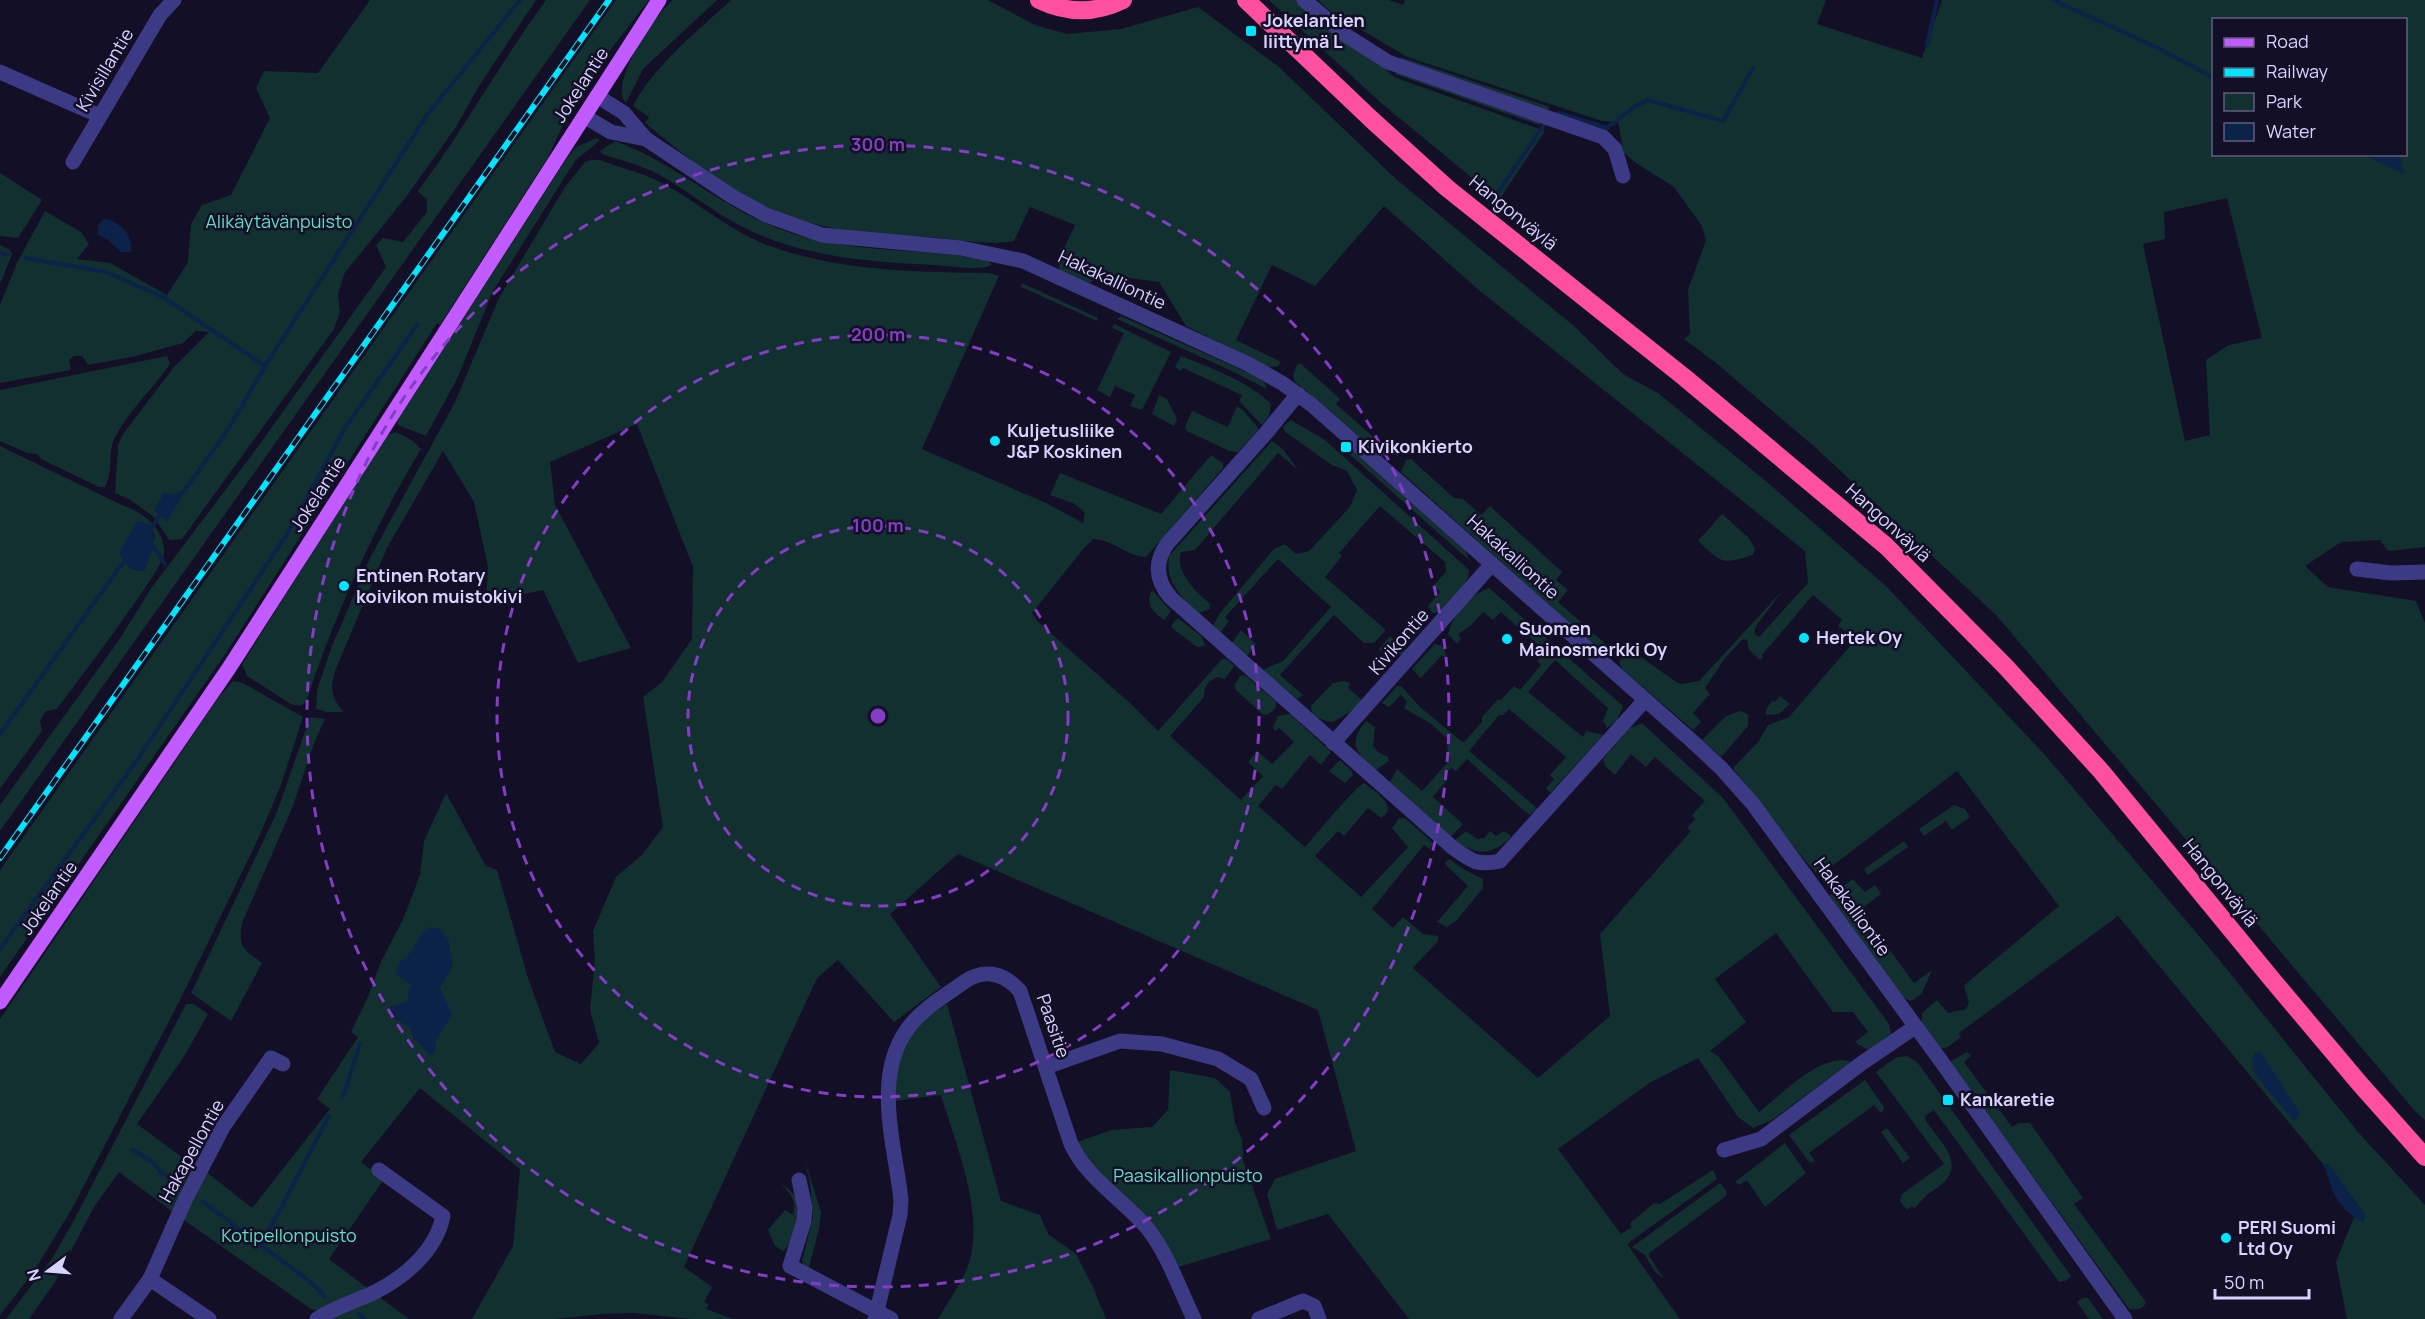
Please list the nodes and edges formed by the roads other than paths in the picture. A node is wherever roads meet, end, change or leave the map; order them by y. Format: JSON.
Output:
{"nodes":[{"id":1,"x":659,"y":0,"type":"edge"},
{"id":2,"x":1039,"y":0,"type":"edge"},
{"id":3,"x":1123,"y":0,"type":"edge"},
{"id":4,"x":1246,"y":0,"type":"edge"},
{"id":5,"x":1304,"y":0,"type":"edge"},
{"id":6,"x":171,"y":1,"type":"edge"},
{"id":7,"x":0,"y":72,"type":"edge"},
{"id":8,"x":597,"y":96,"type":"junction"},
{"id":9,"x":100,"y":116,"type":"junction"},
{"id":10,"x":584,"y":116,"type":"junction"},
{"id":11,"x":646,"y":139,"type":"junction"},
{"id":12,"x":73,"y":162,"type":"dead end"},
{"id":13,"x":1623,"y":176,"type":"dead end"},
{"id":14,"x":1298,"y":394,"type":"junction"},
{"id":15,"x":1492,"y":564,"type":"junction"},
{"id":16,"x":2357,"y":569,"type":"dead end"},
{"id":17,"x":2425,"y":572,"type":"edge"},
{"id":18,"x":1645,"y":700,"type":"junction"},
{"id":19,"x":1333,"y":743,"type":"junction"},
{"id":20,"x":0,"y":1002,"type":"edge"},
{"id":21,"x":1915,"y":1027,"type":"junction"},
{"id":22,"x":283,"y":1064,"type":"dead end"},
{"id":23,"x":1046,"y":1067,"type":"junction"},
{"id":24,"x":1264,"y":1108,"type":"dead end"},
{"id":25,"x":1724,"y":1150,"type":"dead end"},
{"id":26,"x":2425,"y":1157,"type":"edge"},
{"id":27,"x":379,"y":1170,"type":"dead end"},
{"id":28,"x":799,"y":1180,"type":"dead end"},
{"id":29,"x":150,"y":1280,"type":"junction"},
{"id":30,"x":881,"y":1316,"type":"edge"},
{"id":31,"x":121,"y":1319,"type":"edge"},
{"id":32,"x":209,"y":1319,"type":"edge"},
{"id":33,"x":317,"y":1319,"type":"edge"},
{"id":34,"x":1194,"y":1319,"type":"edge"},
{"id":35,"x":1259,"y":1319,"type":"edge"},
{"id":36,"x":1319,"y":1319,"type":"edge"},
{"id":37,"x":2125,"y":1319,"type":"edge"}],
"edges":[{"from":1,"to":8,"type":"main road","name":"Jokelantie"},
{"from":2,"to":3,"type":"highway"},
{"from":4,"to":26,"type":"highway","name":"Hangonväylä"},
{"from":5,"to":13,"type":"street"},
{"from":6,"to":9,"type":"street","name":"Kivisillantie"},
{"from":7,"to":9,"type":"street"},
{"from":8,"to":10,"type":"main road","name":"Jokelantie"},
{"from":8,"to":11,"type":"street","name":"Hakakalliontie"},
{"from":9,"to":12,"type":"street","name":"Kivisillantie"},
{"from":10,"to":11,"type":"street","name":"Hakakalliontie"},
{"from":10,"to":20,"type":"main road","name":"Jokelantie"},
{"from":11,"to":14,"type":"street","name":"Hakakalliontie"},
{"from":14,"to":15,"type":"street","name":"Hakakalliontie"},
{"from":14,"to":19,"type":"street"},
{"from":15,"to":18,"type":"street","name":"Hakakalliontie"},
{"from":15,"to":19,"type":"street","name":"Kivikontie"},
{"from":16,"to":17,"type":"street"},
{"from":18,"to":19,"type":"street"},
{"from":18,"to":21,"type":"street","name":"Hakakalliontie"},
{"from":21,"to":25,"type":"street"},
{"from":21,"to":37,"type":"street","name":"Hakakalliontie"},
{"from":22,"to":29,"type":"street","name":"Hakapellontie"},
{"from":23,"to":24,"type":"street"},
{"from":23,"to":30,"type":"street","name":"Paasitie"},
{"from":23,"to":34,"type":"street","name":"Paasitie"},
{"from":27,"to":33,"type":"street"},
{"from":28,"to":30,"type":"street"},
{"from":29,"to":31,"type":"street"},
{"from":29,"to":32,"type":"street"},
{"from":35,"to":36,"type":"street"}]}
